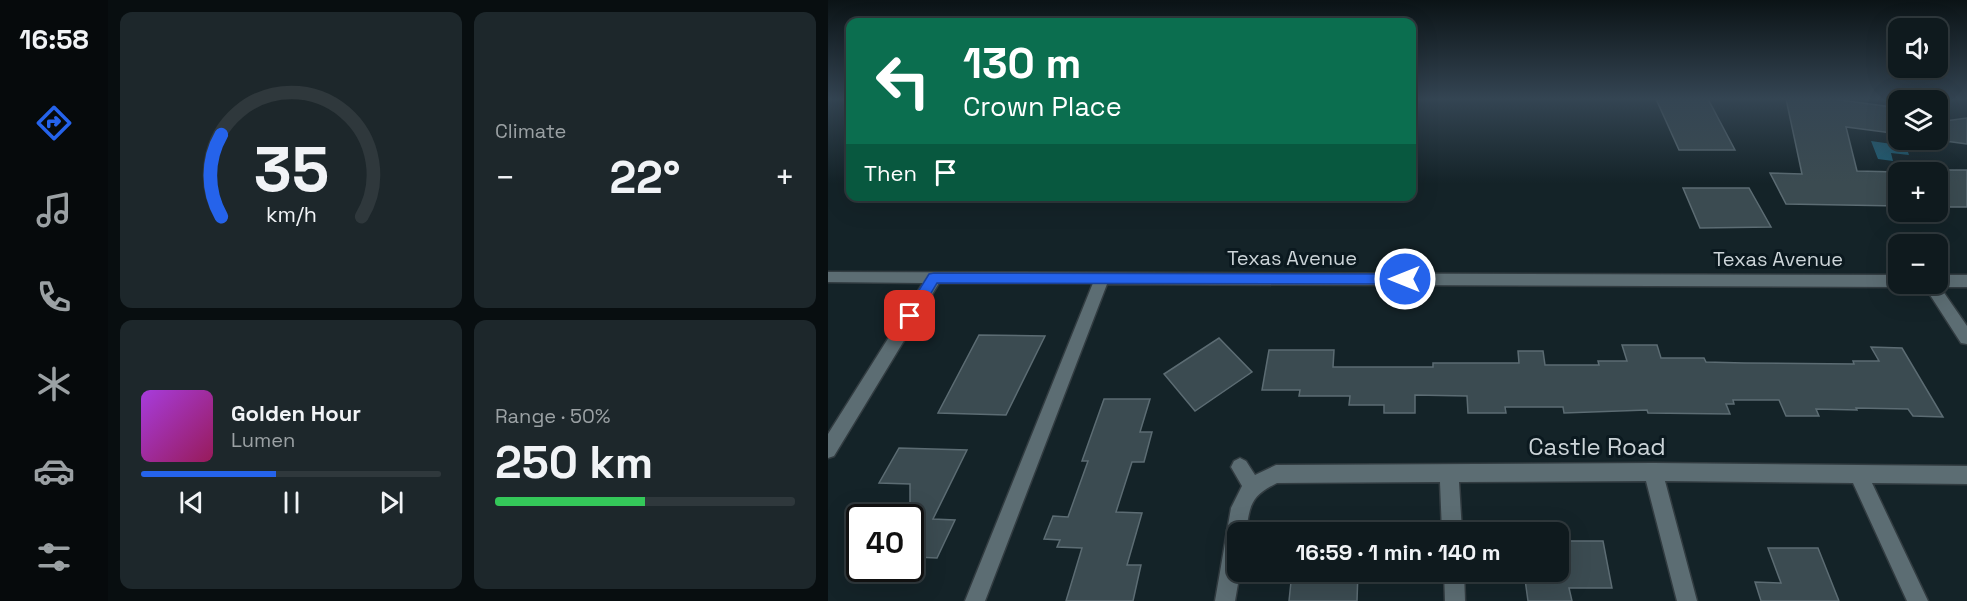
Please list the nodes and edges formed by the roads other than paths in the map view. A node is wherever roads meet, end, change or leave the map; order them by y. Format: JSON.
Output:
{"nodes":[{"id":1,"x":828,"y":277,"type":"edge"},
{"id":2,"x":934,"y":278,"type":"junction"},
{"id":3,"x":1102,"y":278,"type":"junction"},
{"id":4,"x":1888,"y":281,"type":"edge"},
{"id":5,"x":1948,"y":281,"type":"edge"},
{"id":6,"x":1967,"y":282,"type":"edge"},
{"id":7,"x":1936,"y":294,"type":"edge"},
{"id":8,"x":1967,"y":338,"type":"edge"},
{"id":9,"x":828,"y":450,"type":"edge"},
{"id":10,"x":1240,"y":467,"type":"dead end"},
{"id":11,"x":1653,"y":472,"type":"junction"},
{"id":12,"x":1449,"y":473,"type":"junction"},
{"id":13,"x":1858,"y":474,"type":"junction"},
{"id":14,"x":1967,"y":475,"type":"edge"},
{"id":15,"x":1252,"y":486,"type":"junction"},
{"id":16,"x":1451,"y":522,"type":"edge"},
{"id":17,"x":1454,"y":582,"type":"edge"},
{"id":18,"x":975,"y":601,"type":"edge"},
{"id":19,"x":1225,"y":601,"type":"edge"},
{"id":20,"x":1455,"y":601,"type":"edge"},
{"id":21,"x":1688,"y":601,"type":"edge"},
{"id":22,"x":1918,"y":601,"type":"edge"}],
"edges":[{"from":1,"to":2,"type":"street","name":"Texas Avenue"},
{"from":2,"to":3,"type":"street","name":"Texas Avenue"},
{"from":2,"to":9,"type":"street"},
{"from":3,"to":4,"type":"street","name":"Texas Avenue"},
{"from":3,"to":18,"type":"street"},
{"from":5,"to":6,"type":"street"},
{"from":7,"to":8,"type":"street"},
{"from":10,"to":15,"type":"street"},
{"from":11,"to":12,"type":"street","name":"Castle Road"},
{"from":11,"to":13,"type":"street","name":"Castle Road"},
{"from":11,"to":21,"type":"street"},
{"from":12,"to":15,"type":"street","name":"Castle Road"},
{"from":12,"to":16,"type":"street"},
{"from":13,"to":14,"type":"street","name":"Castle Road"},
{"from":13,"to":22,"type":"street"},
{"from":15,"to":19,"type":"street"},
{"from":17,"to":20,"type":"street"}]}
